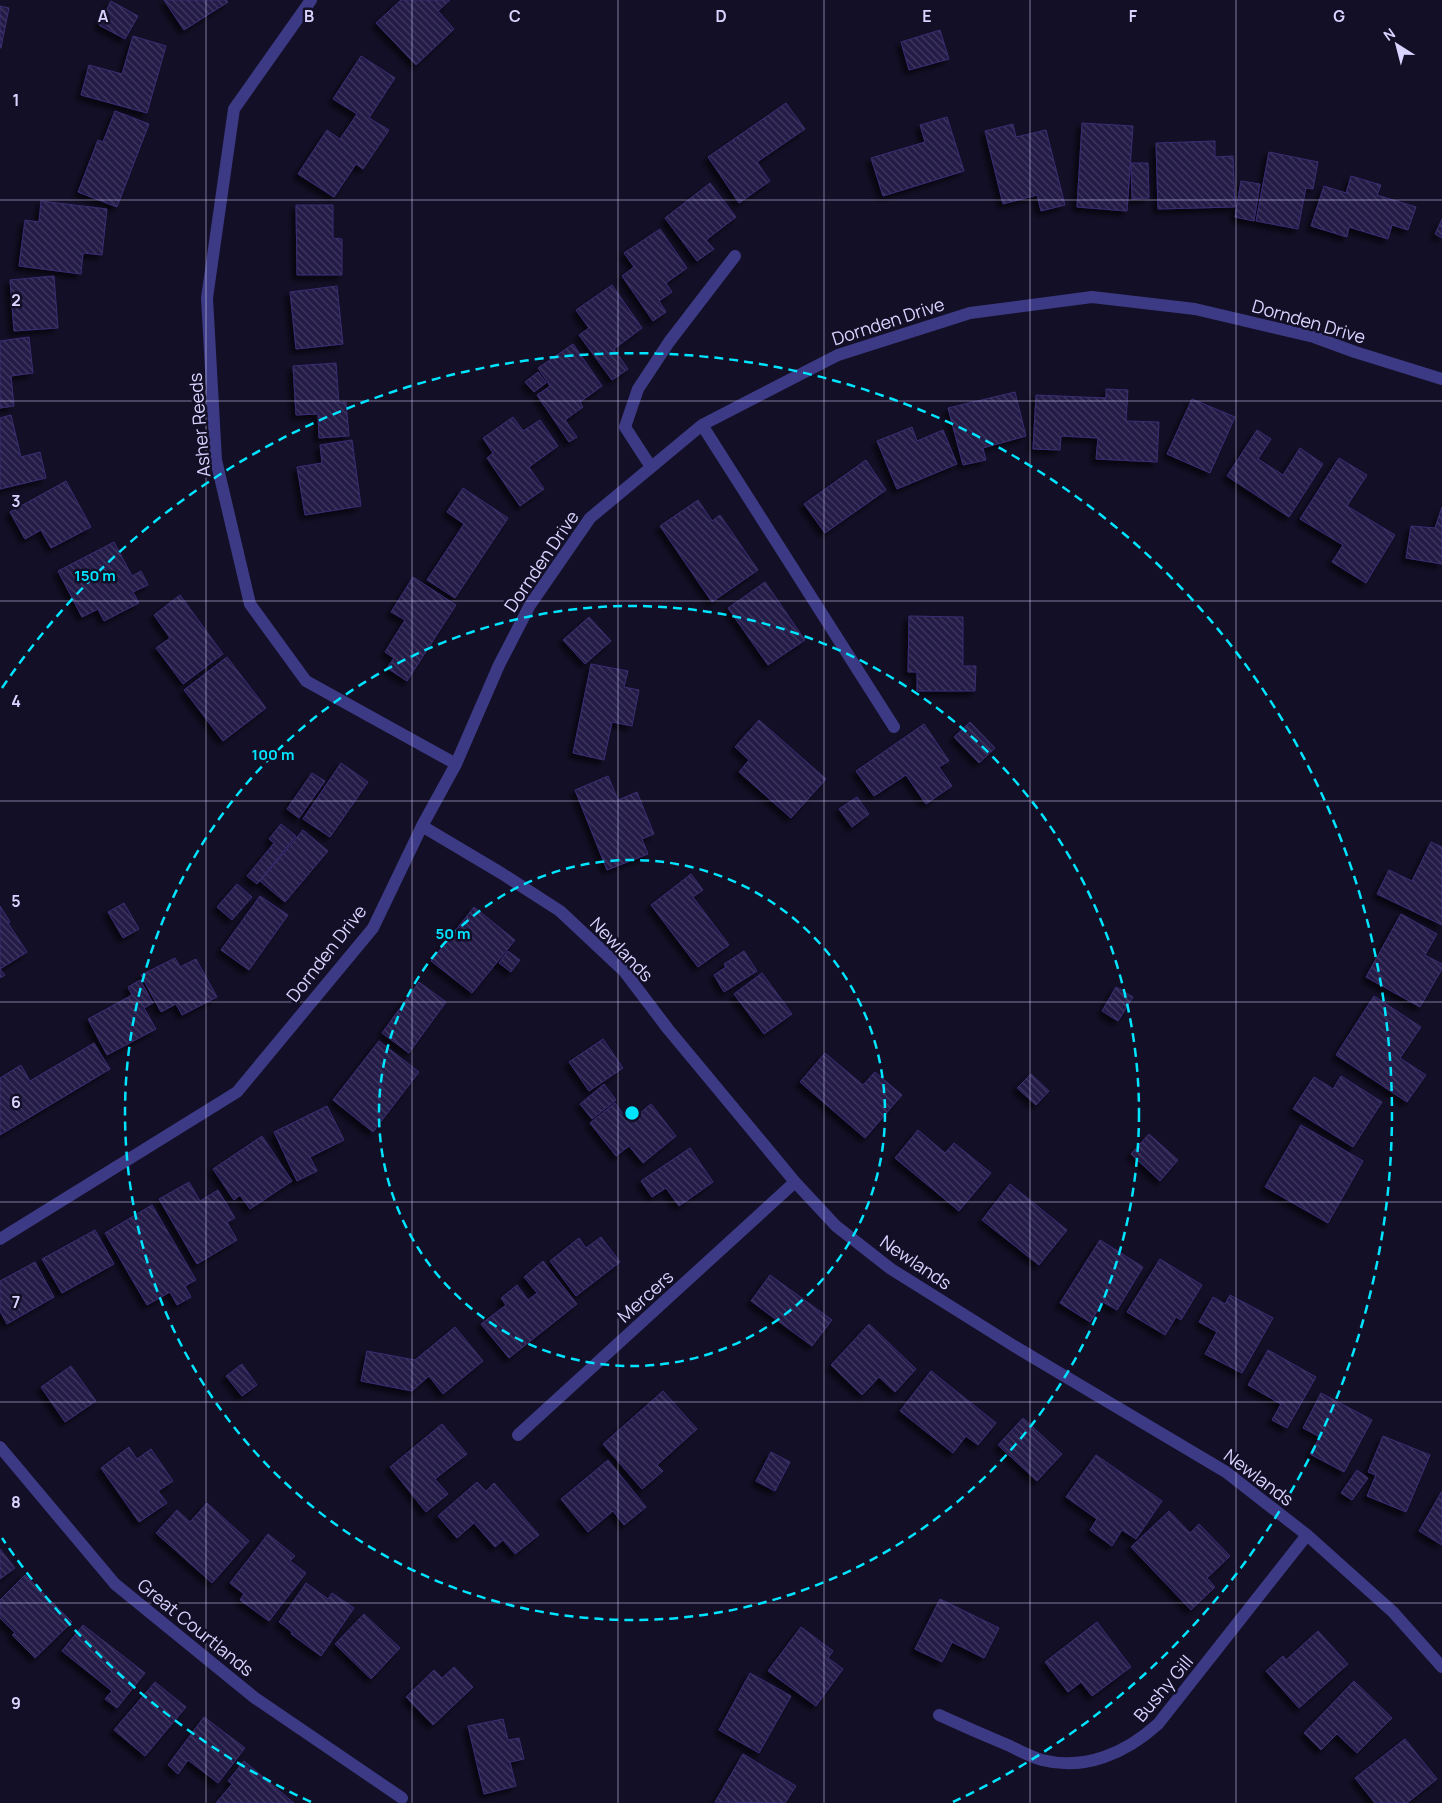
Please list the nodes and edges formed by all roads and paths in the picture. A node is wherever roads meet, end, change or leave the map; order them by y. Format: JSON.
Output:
{"nodes":[{"id":1,"x":311,"y":0,"type":"edge"},
{"id":2,"x":735,"y":256,"type":"dead end"},
{"id":3,"x":1442,"y":379,"type":"edge"},
{"id":4,"x":702,"y":425,"type":"junction"},
{"id":5,"x":651,"y":467,"type":"junction"},
{"id":6,"x":894,"y":727,"type":"dead end"},
{"id":7,"x":456,"y":764,"type":"junction"},
{"id":8,"x":422,"y":826,"type":"junction"},
{"id":9,"x":795,"y":1182,"type":"junction"},
{"id":10,"x":0,"y":1239,"type":"edge"},
{"id":11,"x":518,"y":1435,"type":"dead end"},
{"id":12,"x":0,"y":1448,"type":"edge"},
{"id":13,"x":1307,"y":1535,"type":"junction"},
{"id":14,"x":1442,"y":1667,"type":"edge"},
{"id":15,"x":939,"y":1715,"type":"dead end"},
{"id":16,"x":402,"y":1798,"type":"dead end"}],
"edges":[{"from":1,"to":7,"type":"street","name":"Asher Reeds"},
{"from":2,"to":5,"type":"street"},
{"from":3,"to":4,"type":"street","name":"Dornden Drive"},
{"from":4,"to":5,"type":"street","name":"Dornden Drive"},
{"from":4,"to":6,"type":"street"},
{"from":5,"to":7,"type":"street","name":"Dornden Drive"},
{"from":7,"to":8,"type":"street","name":"Dornden Drive"},
{"from":8,"to":9,"type":"street","name":"Newlands"},
{"from":8,"to":10,"type":"street","name":"Dornden Drive"},
{"from":9,"to":11,"type":"street","name":"Mercers"},
{"from":9,"to":13,"type":"street","name":"Newlands"},
{"from":12,"to":16,"type":"street","name":"Great Courtlands"},
{"from":13,"to":14,"type":"street","name":"Newlands"},
{"from":13,"to":15,"type":"street","name":"Bushy Gill"}]}
